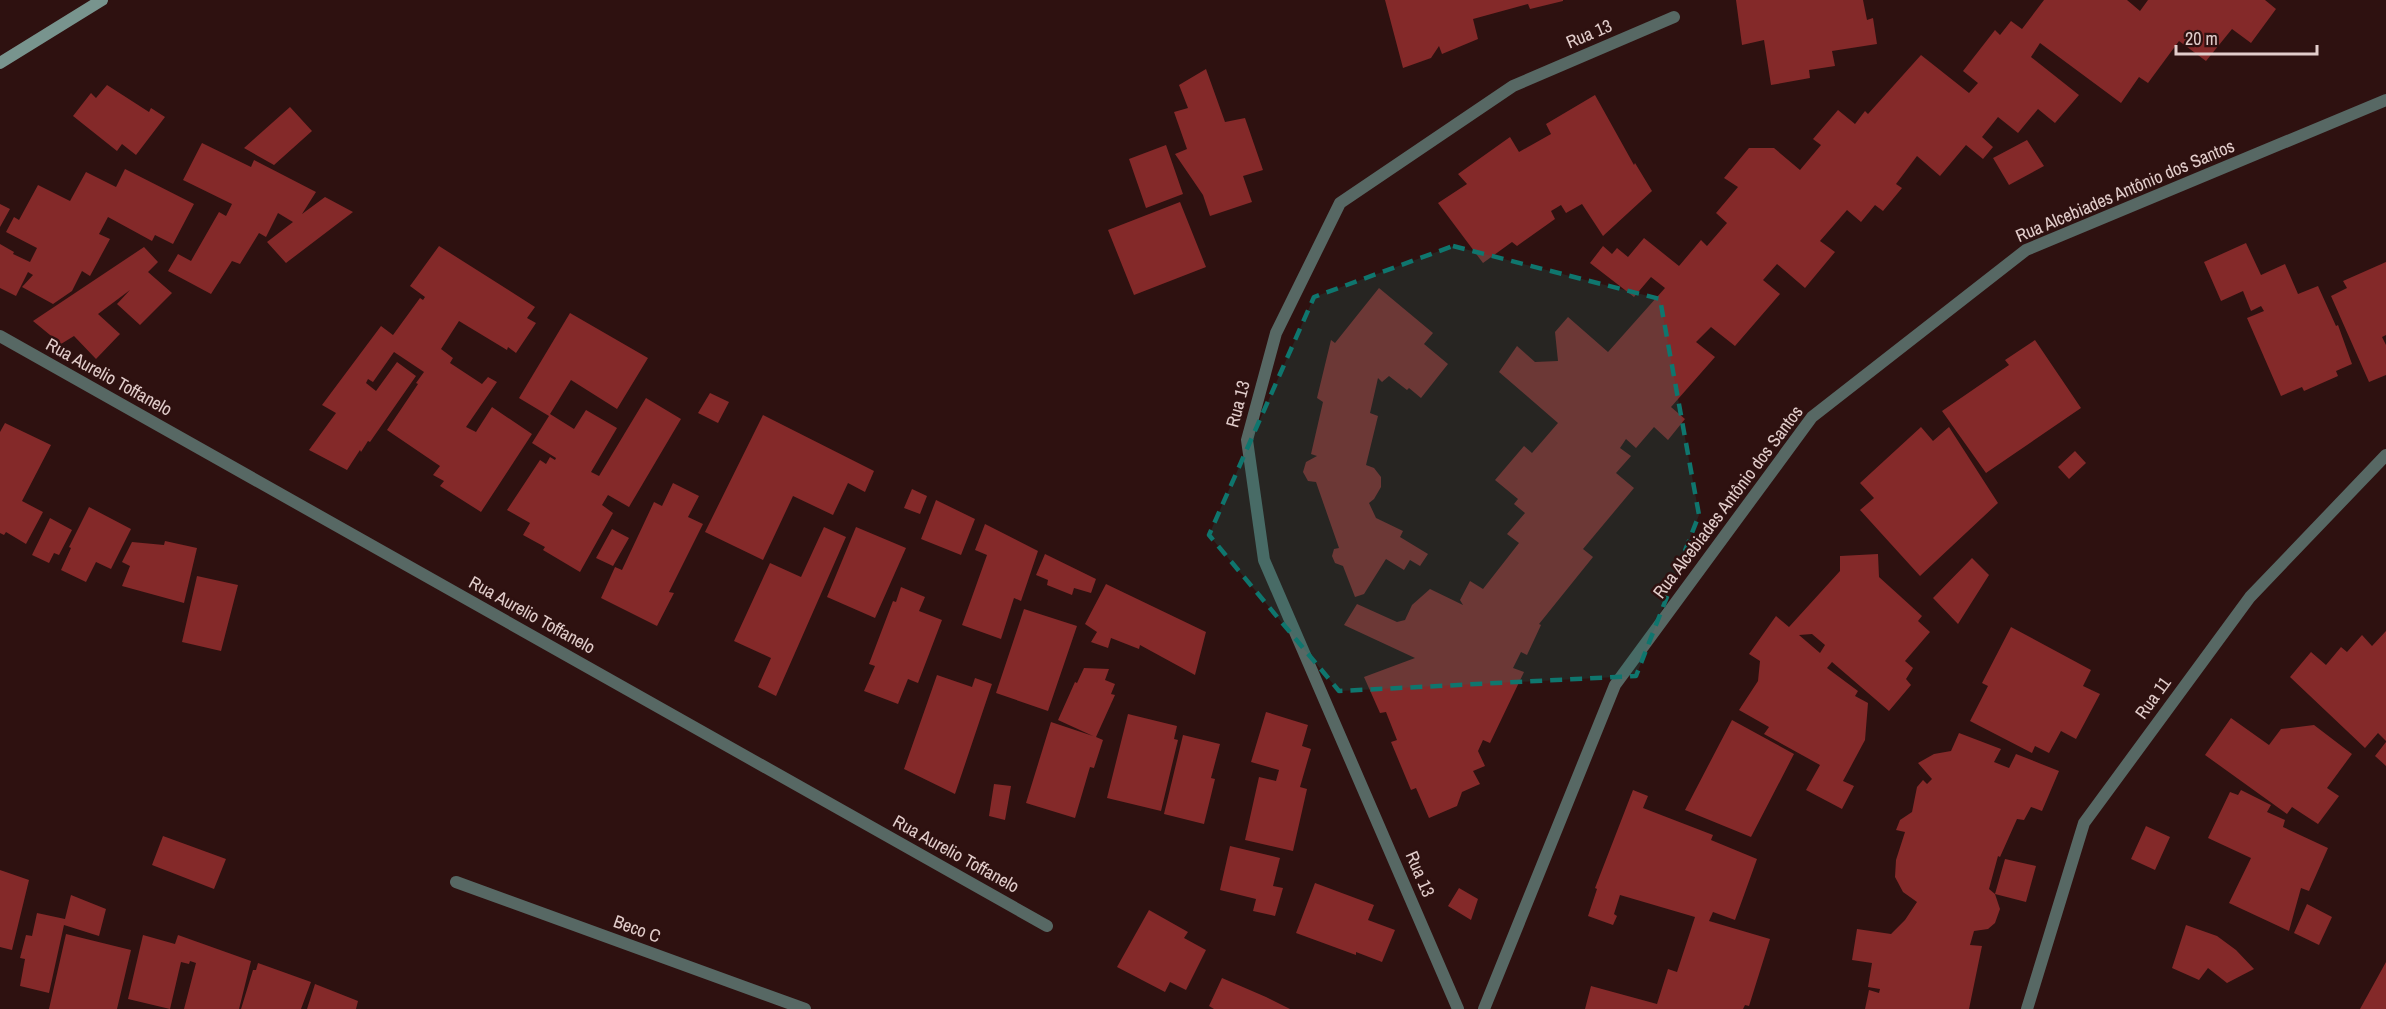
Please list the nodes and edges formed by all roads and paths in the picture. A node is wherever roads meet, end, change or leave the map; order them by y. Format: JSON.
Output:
{"nodes":[{"id":1,"x":102,"y":0,"type":"edge"},
{"id":2,"x":1674,"y":17,"type":"dead end"},
{"id":3,"x":0,"y":63,"type":"edge"},
{"id":4,"x":2386,"y":100,"type":"edge"},
{"id":5,"x":0,"y":336,"type":"edge"},
{"id":6,"x":2386,"y":455,"type":"edge"},
{"id":7,"x":456,"y":882,"type":"dead end"},
{"id":8,"x":1047,"y":926,"type":"dead end"},
{"id":9,"x":805,"y":1009,"type":"edge"},
{"id":10,"x":1458,"y":1009,"type":"edge"},
{"id":11,"x":1484,"y":1009,"type":"edge"},
{"id":12,"x":2027,"y":1009,"type":"edge"}],
"edges":[{"from":1,"to":3,"type":"main road"},
{"from":2,"to":10,"type":"street","name":"Rua 13"},
{"from":4,"to":11,"type":"street","name":"Rua Alcebiades Antônio dos Santos"},
{"from":5,"to":8,"type":"street","name":"Rua Aurelio Toffanelo"},
{"from":6,"to":12,"type":"street","name":"Rua 11"},
{"from":7,"to":9,"type":"street","name":"Beco C"}]}
